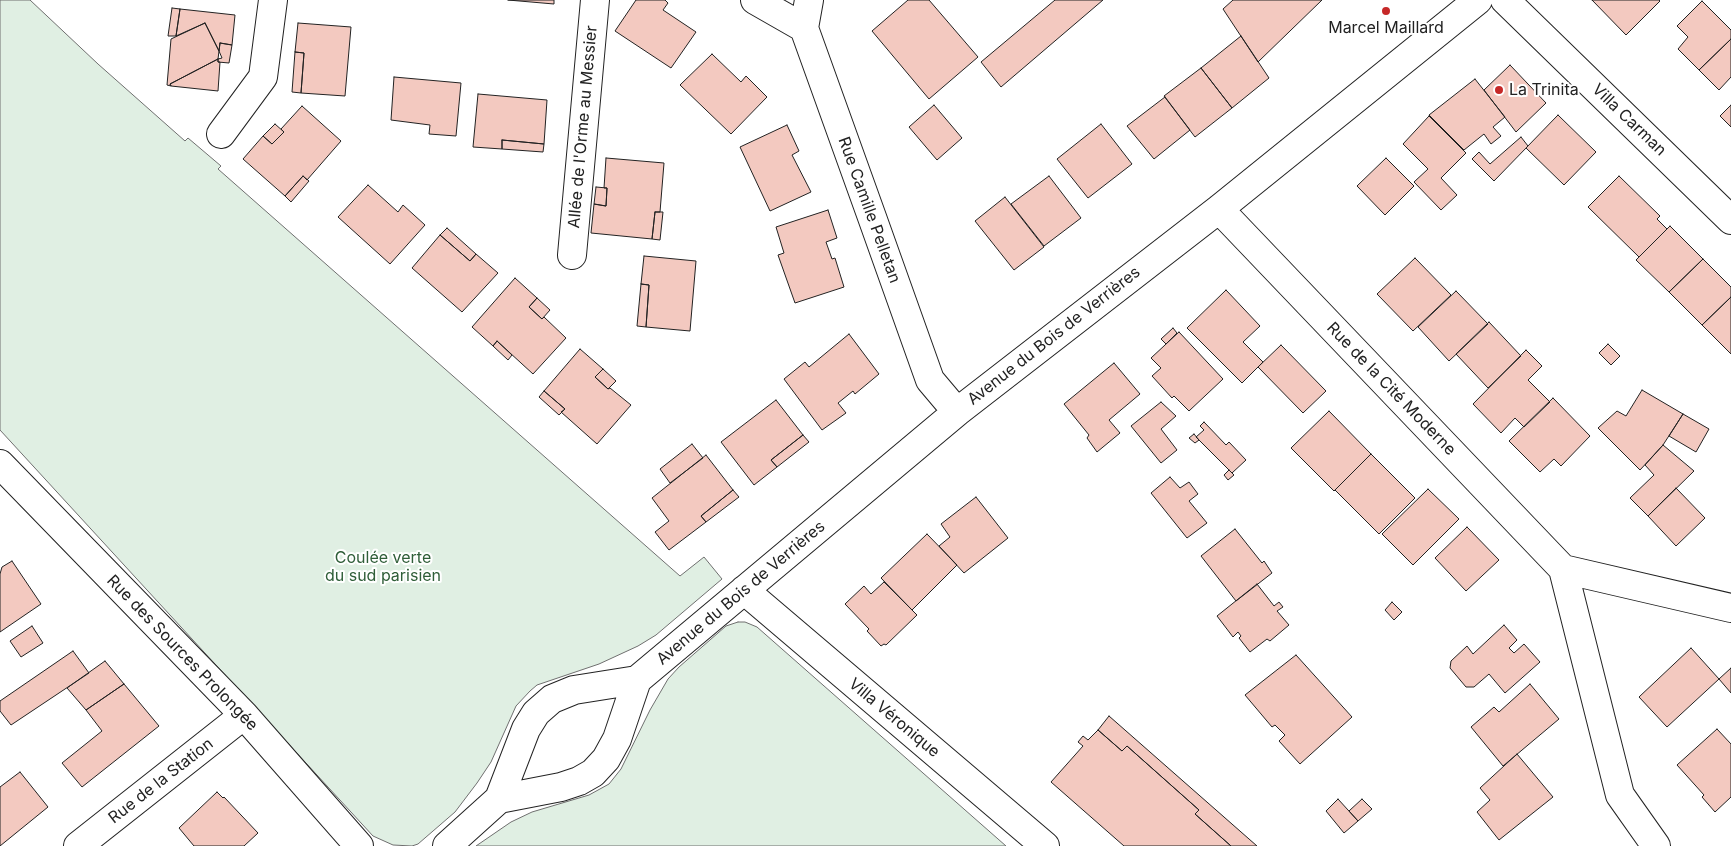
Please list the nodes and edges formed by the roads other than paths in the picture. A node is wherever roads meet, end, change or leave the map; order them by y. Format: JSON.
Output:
{"nodes":[{"id":1,"x":273,"y":0,"type":"edge"},
{"id":2,"x":595,"y":0,"type":"edge"},
{"id":3,"x":755,"y":0,"type":"edge"},
{"id":4,"x":810,"y":0,"type":"edge"},
{"id":5,"x":1478,"y":0,"type":"edge"},
{"id":6,"x":1505,"y":0,"type":"edge"},
{"id":7,"x":804,"y":28,"type":"junction"},
{"id":8,"x":221,"y":134,"type":"dead end"},
{"id":9,"x":1219,"y":209,"type":"junction"},
{"id":10,"x":1731,"y":220,"type":"edge"},
{"id":11,"x":572,"y":255,"type":"dead end"},
{"id":12,"x":957,"y":412,"type":"junction"},
{"id":13,"x":0,"y":464,"type":"edge"},
{"id":14,"x":1563,"y":569,"type":"junction"},
{"id":15,"x":744,"y":590,"type":"junction"},
{"id":16,"x":1731,"y":608,"type":"edge"},
{"id":17,"x":637,"y":680,"type":"junction"},
{"id":18,"x":244,"y":715,"type":"junction"},
{"id":19,"x":499,"y":799,"type":"junction"},
{"id":20,"x":78,"y":846,"type":"edge"},
{"id":21,"x":359,"y":846,"type":"edge"},
{"id":22,"x":446,"y":846,"type":"edge"},
{"id":23,"x":1045,"y":846,"type":"edge"},
{"id":24,"x":1656,"y":846,"type":"edge"}],
"edges":[{"from":1,"to":8,"type":"street"},
{"from":2,"to":11,"type":"street","name":"Allée de l'Orme au Messier"},
{"from":3,"to":7,"type":"street"},
{"from":4,"to":7,"type":"street"},
{"from":5,"to":9,"type":"street","name":"Avenue du Bois de Verrières"},
{"from":6,"to":10,"type":"street","name":"Villa Carman"},
{"from":7,"to":12,"type":"street","name":"Rue Camille Pelletan"},
{"from":9,"to":12,"type":"street","name":"Avenue du Bois de Verrières"},
{"from":9,"to":14,"type":"street","name":"Rue de la Cité Moderne"},
{"from":12,"to":15,"type":"street","name":"Avenue du Bois de Verrières"},
{"from":13,"to":18,"type":"street","name":"Rue des Sources Prolongée"},
{"from":14,"to":16,"type":"street"},
{"from":14,"to":24,"type":"street","name":"Rue de la Cité Moderne"},
{"from":15,"to":17,"type":"street","name":"Avenue du Bois de Verrières"},
{"from":15,"to":23,"type":"street","name":"Villa Véronique"},
{"from":17,"to":19,"type":"street"},
{"from":17,"to":19,"type":"street"},
{"from":18,"to":20,"type":"street","name":"Rue de la Station"},
{"from":18,"to":21,"type":"street","name":"Rue des Sources Prolongée"},
{"from":19,"to":22,"type":"street"}]}
